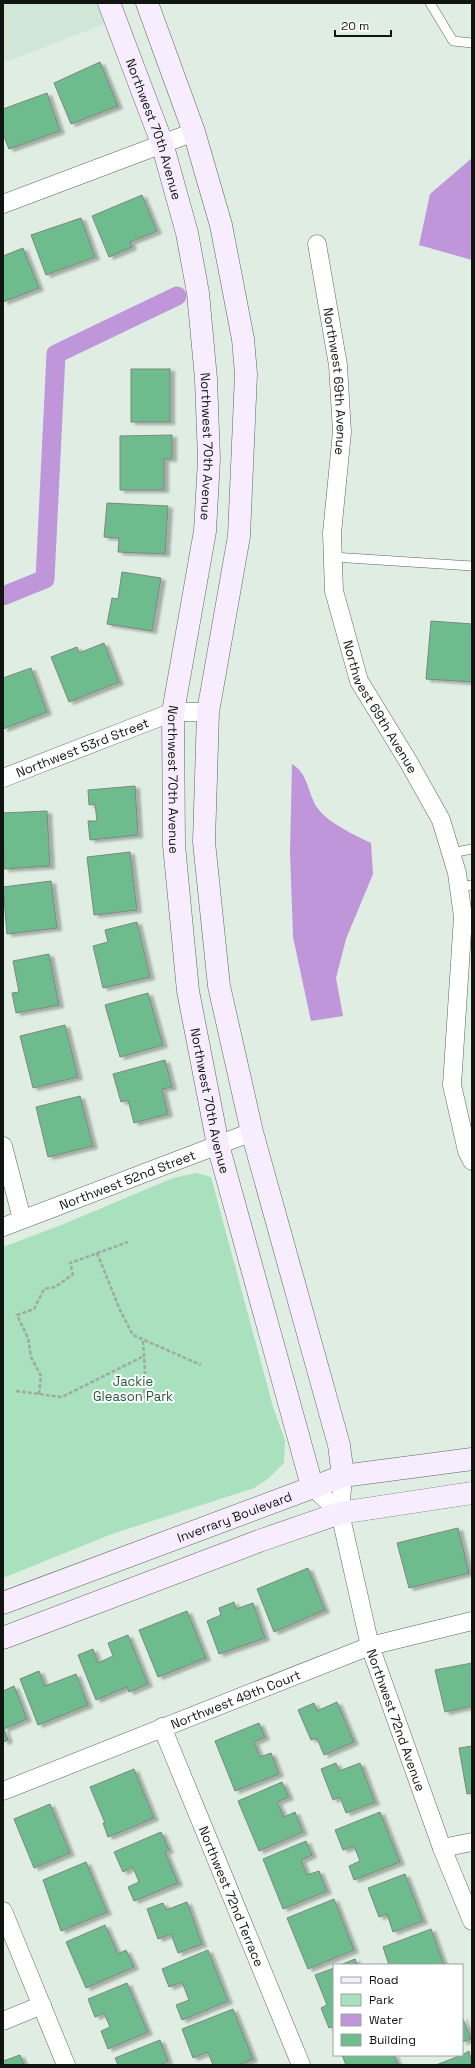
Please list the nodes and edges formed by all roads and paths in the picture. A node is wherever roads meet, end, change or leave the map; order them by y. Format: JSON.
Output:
{"nodes":[{"id":1,"x":109,"y":3,"type":"edge"},
{"id":2,"x":146,"y":3,"type":"edge"},
{"id":3,"x":430,"y":3,"type":"edge"},
{"id":4,"x":472,"y":43,"type":"edge"},
{"id":5,"x":194,"y":132,"type":"junction"},
{"id":6,"x":162,"y":143,"type":"junction"},
{"id":7,"x":3,"y":204,"type":"edge"},
{"id":8,"x":317,"y":244,"type":"dead end"},
{"id":9,"x":209,"y":472,"type":"junction"},
{"id":10,"x":243,"y":472,"type":"junction"},
{"id":11,"x":333,"y":557,"type":"junction"},
{"id":12,"x":472,"y":566,"type":"edge"},
{"id":13,"x":173,"y":712,"type":"junction"},
{"id":14,"x":208,"y":712,"type":"junction"},
{"id":15,"x":3,"y":778,"type":"edge"},
{"id":16,"x":472,"y":849,"type":"edge"},
{"id":17,"x":451,"y":853,"type":"junction"},
{"id":18,"x":466,"y":886,"type":"edge"},
{"id":19,"x":252,"y":1132,"type":"junction"},
{"id":20,"x":218,"y":1144,"type":"junction"},
{"id":21,"x":3,"y":1146,"type":"edge"},
{"id":22,"x":472,"y":1161,"type":"edge"},
{"id":23,"x":22,"y":1219,"type":"junction"},
{"id":24,"x":3,"y":1227,"type":"edge"},
{"id":25,"x":128,"y":1242,"type":"dead end"},
{"id":26,"x":97,"y":1253,"type":"junction"},
{"id":27,"x":143,"y":1340,"type":"junction"},
{"id":28,"x":144,"y":1356,"type":"junction"},
{"id":29,"x":201,"y":1365,"type":"dead end"},
{"id":30,"x":16,"y":1391,"type":"dead end"},
{"id":31,"x":39,"y":1394,"type":"junction"},
{"id":32,"x":144,"y":1398,"type":"dead end"},
{"id":33,"x":472,"y":1459,"type":"edge"},
{"id":34,"x":343,"y":1476,"type":"junction"},
{"id":35,"x":312,"y":1486,"type":"junction"},
{"id":36,"x":472,"y":1493,"type":"edge"},
{"id":37,"x":340,"y":1513,"type":"junction"},
{"id":38,"x":3,"y":1603,"type":"edge"},
{"id":39,"x":472,"y":1621,"type":"edge"},
{"id":40,"x":3,"y":1638,"type":"edge"},
{"id":41,"x":370,"y":1646,"type":"junction"},
{"id":42,"x":162,"y":1727,"type":"junction"},
{"id":43,"x":3,"y":1791,"type":"edge"},
{"id":44,"x":472,"y":1842,"type":"edge"},
{"id":45,"x":442,"y":1848,"type":"junction"},
{"id":46,"x":3,"y":1912,"type":"edge"},
{"id":47,"x":472,"y":1921,"type":"edge"},
{"id":48,"x":42,"y":2005,"type":"junction"},
{"id":49,"x":3,"y":2021,"type":"edge"},
{"id":50,"x":66,"y":2065,"type":"edge"},
{"id":51,"x":301,"y":2065,"type":"edge"}],
"edges":[{"from":1,"to":6,"type":"street","name":"Northwest 70th Avenue"},
{"from":2,"to":5,"type":"street"},
{"from":3,"to":4,"type":"lane"},
{"from":5,"to":6,"type":"street"},
{"from":5,"to":10,"type":"street"},
{"from":6,"to":7,"type":"street"},
{"from":6,"to":9,"type":"street","name":"Northwest 70th Avenue"},
{"from":8,"to":11,"type":"street","name":"Northwest 69th Avenue"},
{"from":9,"to":10,"type":"street"},
{"from":9,"to":13,"type":"street","name":"Northwest 70th Avenue"},
{"from":10,"to":14,"type":"street"},
{"from":11,"to":12,"type":"lane"},
{"from":11,"to":17,"type":"street","name":"Northwest 69th Avenue"},
{"from":13,"to":14,"type":"street","name":"Northwest 53rd Street"},
{"from":13,"to":15,"type":"street","name":"Northwest 53rd Street"},
{"from":13,"to":20,"type":"street","name":"Northwest 70th Avenue"},
{"from":14,"to":19,"type":"street"},
{"from":16,"to":17,"type":"lane"},
{"from":17,"to":18,"type":"street","name":"Northwest 69th Avenue"},
{"from":18,"to":22,"type":"street","name":"Northwest 69th Avenue"},
{"from":19,"to":20,"type":"street","name":"Northwest 52nd Street"},
{"from":19,"to":34,"type":"street"},
{"from":20,"to":23,"type":"street","name":"Northwest 52nd Street"},
{"from":20,"to":35,"type":"street","name":"Northwest 70th Avenue"},
{"from":21,"to":23,"type":"street"},
{"from":23,"to":24,"type":"street","name":"Northwest 52nd Street"},
{"from":25,"to":26,"type":"path"},
{"from":26,"to":27,"type":"path"},
{"from":26,"to":31,"type":"path"},
{"from":27,"to":28,"type":"path"},
{"from":27,"to":29,"type":"path"},
{"from":28,"to":31,"type":"path"},
{"from":28,"to":32,"type":"path"},
{"from":30,"to":31,"type":"path"},
{"from":33,"to":34,"type":"street","name":"Inverrary Boulevard"},
{"from":34,"to":35,"type":"street","name":"Inverrary Boulevard"},
{"from":34,"to":37,"type":"street","name":"Northwest 72nd Avenue"},
{"from":35,"to":37,"type":"street"},
{"from":35,"to":38,"type":"street","name":"Inverrary Boulevard"},
{"from":36,"to":37,"type":"street"},
{"from":37,"to":40,"type":"street"},
{"from":37,"to":41,"type":"street","name":"Northwest 72nd Avenue"},
{"from":39,"to":41,"type":"street","name":"Northwest 49th Court"},
{"from":41,"to":42,"type":"street","name":"Northwest 49th Court"},
{"from":41,"to":45,"type":"street","name":"Northwest 72nd Avenue"},
{"from":42,"to":43,"type":"street","name":"Northwest 49th Court"},
{"from":42,"to":51,"type":"street","name":"Northwest 72nd Terrace"},
{"from":44,"to":45,"type":"street"},
{"from":45,"to":47,"type":"street","name":"Northwest 72nd Avenue"},
{"from":46,"to":48,"type":"street"},
{"from":48,"to":49,"type":"street"},
{"from":48,"to":50,"type":"street"}]}
